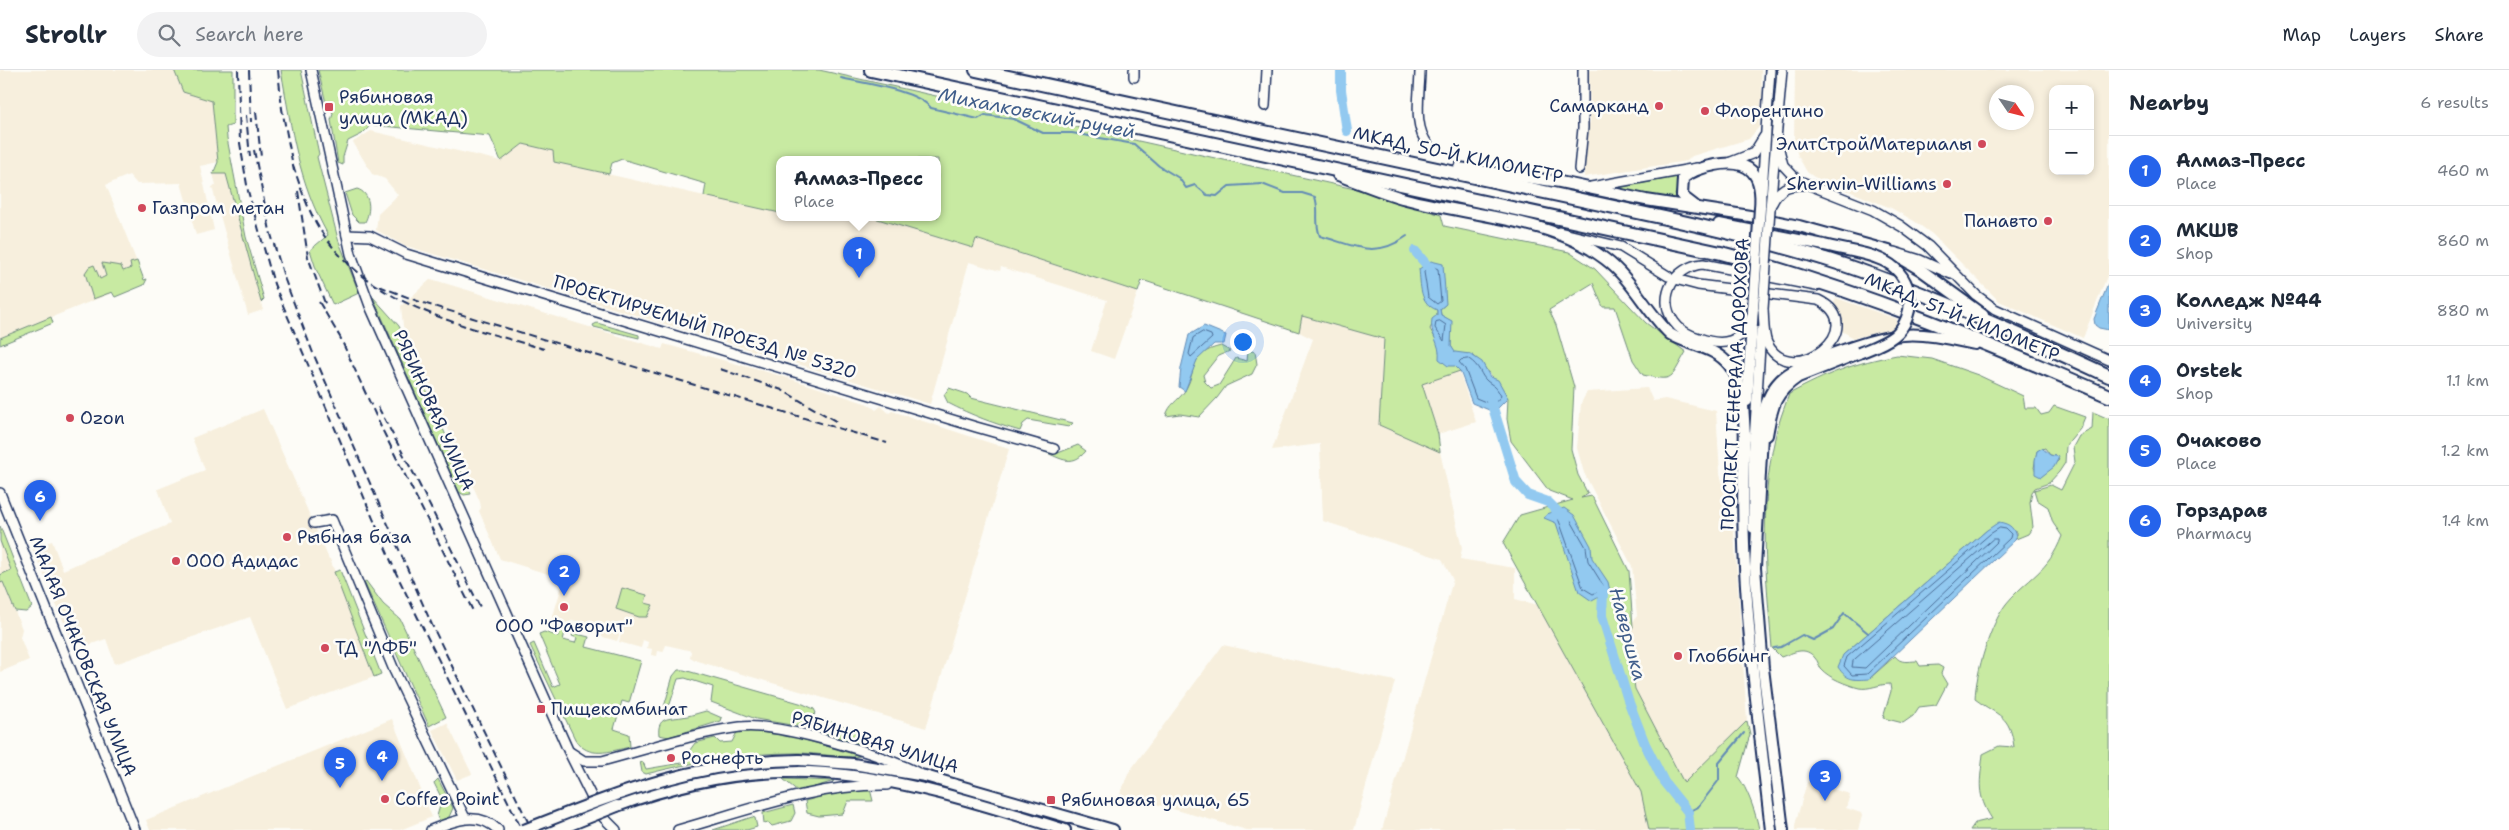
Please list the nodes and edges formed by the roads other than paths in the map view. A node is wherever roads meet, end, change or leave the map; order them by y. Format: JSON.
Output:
{"nodes":[{"id":1,"x":311,"y":70,"type":"edge"},
{"id":2,"x":872,"y":70,"type":"edge"},
{"id":3,"x":976,"y":70,"type":"edge"},
{"id":4,"x":1267,"y":70,"type":"edge"},
{"id":5,"x":1420,"y":70,"type":"edge"},
{"id":6,"x":1583,"y":70,"type":"edge"},
{"id":7,"x":1770,"y":70,"type":"edge"},
{"id":8,"x":1782,"y":70,"type":"edge"},
{"id":9,"x":1265,"y":106,"type":"dead end"},
{"id":10,"x":1767,"y":128,"type":"junction"},
{"id":11,"x":1776,"y":138,"type":"junction"},
{"id":12,"x":1429,"y":146,"type":"dead end"},
{"id":13,"x":1294,"y":160,"type":"junction"},
{"id":14,"x":1397,"y":160,"type":"junction"},
{"id":15,"x":1731,"y":162,"type":"junction"},
{"id":16,"x":1702,"y":168,"type":"junction"},
{"id":17,"x":1579,"y":169,"type":"dead end"},
{"id":18,"x":1806,"y":185,"type":"junction"},
{"id":19,"x":1587,"y":187,"type":"junction"},
{"id":20,"x":1761,"y":196,"type":"junction"},
{"id":21,"x":1701,"y":208,"type":"junction"},
{"id":22,"x":1765,"y":208,"type":"junction"},
{"id":23,"x":1665,"y":218,"type":"junction"},
{"id":24,"x":1539,"y":229,"type":"junction"},
{"id":25,"x":347,"y":235,"type":"junction"},
{"id":26,"x":1889,"y":251,"type":"junction"},
{"id":27,"x":1807,"y":254,"type":"joint"},
{"id":28,"x":1668,"y":276,"type":"dead end"},
{"id":29,"x":1679,"y":280,"type":"dead end"},
{"id":30,"x":1968,"y":287,"type":"junction"},
{"id":31,"x":1857,"y":293,"type":"junction"},
{"id":32,"x":1758,"y":308,"type":"junction"},
{"id":33,"x":2005,"y":329,"type":"junction"},
{"id":34,"x":1996,"y":348,"type":"junction"},
{"id":35,"x":2109,"y":360,"type":"edge"},
{"id":36,"x":2109,"y":376,"type":"edge"},
{"id":37,"x":2109,"y":396,"type":"edge"},
{"id":38,"x":1745,"y":439,"type":"junction"},
{"id":39,"x":1054,"y":449,"type":"dead end"},
{"id":40,"x":1760,"y":473,"type":"junction"},
{"id":41,"x":0,"y":494,"type":"edge"},
{"id":42,"x":314,"y":523,"type":"dead end"},
{"id":43,"x":1755,"y":568,"type":"junction"},
{"id":44,"x":568,"y":750,"type":"junction"},
{"id":45,"x":597,"y":761,"type":"junction"},
{"id":46,"x":925,"y":776,"type":"junction"},
{"id":47,"x":586,"y":785,"type":"junction"},
{"id":48,"x":899,"y":785,"type":"junction"},
{"id":49,"x":465,"y":818,"type":"junction"},
{"id":50,"x":136,"y":830,"type":"edge"},
{"id":51,"x":431,"y":830,"type":"edge"},
{"id":52,"x":498,"y":830,"type":"edge"},
{"id":53,"x":524,"y":830,"type":"edge"},
{"id":54,"x":557,"y":830,"type":"edge"},
{"id":55,"x":616,"y":830,"type":"edge"},
{"id":56,"x":678,"y":830,"type":"edge"},
{"id":57,"x":1065,"y":830,"type":"edge"},
{"id":58,"x":1113,"y":830,"type":"edge"},
{"id":59,"x":1772,"y":830,"type":"edge"},
{"id":60,"x":1783,"y":830,"type":"edge"}],
"edges":[{"from":1,"to":25,"type":"street","name":"РЯБИНОВАЯ УЛИЦА"},
{"from":2,"to":13,"type":"highway"},
{"from":3,"to":14,"type":"highway","name":"МКАД, 50-Й КИЛОМЕТР"},
{"from":4,"to":9,"type":"street"},
{"from":5,"to":12,"type":"street"},
{"from":6,"to":17,"type":"street"},
{"from":7,"to":10,"type":"street"},
{"from":8,"to":11,"type":"street"},
{"from":10,"to":15,"type":"street"},
{"from":10,"to":20,"type":"street"},
{"from":11,"to":18,"type":"street"},
{"from":11,"to":22,"type":"street"},
{"from":13,"to":24,"type":"main road"},
{"from":13,"to":31,"type":"highway","name":"МКАД, 51-Й КИЛОМЕТР"},
{"from":14,"to":19,"type":"main road"},
{"from":14,"to":23,"type":"highway","name":"МКАД, 50-Й КИЛОМЕТР"},
{"from":15,"to":16,"type":"main road"},
{"from":15,"to":20,"type":"main road"},
{"from":16,"to":19,"type":"street"},
{"from":16,"to":21,"type":"main road"},
{"from":18,"to":22,"type":"street"},
{"from":18,"to":30,"type":"street"},
{"from":19,"to":21,"type":"main road"},
{"from":20,"to":22,"type":"main road","name":"ПРОСПЕКТ ГЕНЕРАЛА ДОРОХОВА"},
{"from":21,"to":26,"type":"main road"},
{"from":22,"to":32,"type":"main road","name":"ПРОСПЕКТ ГЕНЕРАЛА ДОРОХОВА","bridge":true},
{"from":23,"to":27,"type":"highway","name":"МКАД, 50-Й КИЛОМЕТР"},
{"from":23,"to":40,"type":"main road","bridge":true},
{"from":24,"to":28,"type":"street"},
{"from":24,"to":38,"type":"main road"},
{"from":25,"to":39,"type":"street","name":"ПРОЕКТИРУЕМЫЙ ПРОЕЗД № 5320"},
{"from":25,"to":44,"type":"street","name":"РЯБИНОВАЯ УЛИЦА"},
{"from":26,"to":30,"type":"street"},
{"from":26,"to":33,"type":"main road"},
{"from":27,"to":33,"type":"highway","name":"МКАД, 51-Й КИЛОМЕТР"},
{"from":29,"to":32,"type":"street"},
{"from":30,"to":35,"type":"street"},
{"from":31,"to":32,"type":"street"},
{"from":31,"to":34,"type":"highway","name":"МКАД, 51-Й КИЛОМЕТР"},
{"from":32,"to":38,"type":"main road","name":"ПРОСПЕКТ ГЕНЕРАЛА ДОРОХОВА"},
{"from":32,"to":43,"type":"street","name":"ПРОСПЕКТ ГЕНЕРАЛА ДОРОХОВА"},
{"from":33,"to":36,"type":"highway","name":"МКАД, 51-Й КИЛОМЕТР"},
{"from":34,"to":37,"type":"highway","name":"МКАД, 51-Й КИЛОМЕТР"},
{"from":34,"to":40,"type":"main road"},
{"from":38,"to":59,"type":"main road","name":"ПРОСПЕКТ ГЕНЕРАЛА ДОРОХОВА"},
{"from":40,"to":43,"type":"main road"},
{"from":41,"to":50,"type":"street","name":"МАЛАЯ ОЧАКОВСКАЯ УЛИЦА"},
{"from":42,"to":49,"type":"street"},
{"from":43,"to":60,"type":"main road","name":"ПРОСПЕКТ ГЕНЕРАЛА ДОРОХОВА"},
{"from":44,"to":45,"type":"street"},
{"from":44,"to":47,"type":"street","name":"РЯБИНОВАЯ УЛИЦА"},
{"from":45,"to":46,"type":"street","name":"РЯБИНОВАЯ УЛИЦА"},
{"from":45,"to":47,"type":"street"},
{"from":46,"to":53,"type":"main road","bridge":true},
{"from":46,"to":58,"type":"main road","name":"РЯБИНОВАЯ УЛИЦА"},
{"from":47,"to":55,"type":"street","name":"РЯБИНОВАЯ УЛИЦА"},
{"from":48,"to":54,"type":"main road","bridge":true},
{"from":48,"to":56,"type":"street","name":"РЯБИНОВАЯ УЛИЦА"},
{"from":48,"to":57,"type":"main road","name":"РЯБИНОВАЯ УЛИЦА"},
{"from":49,"to":51,"type":"street"},
{"from":49,"to":52,"type":"street"}]}
